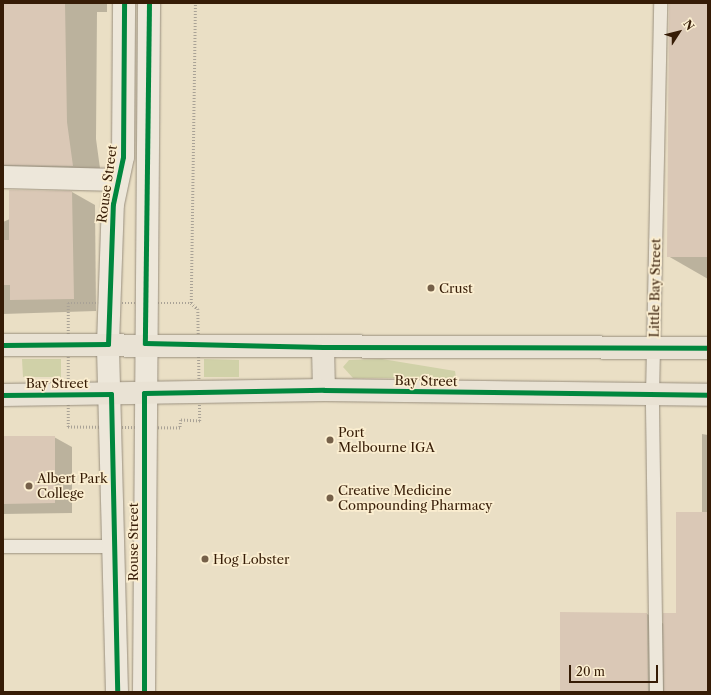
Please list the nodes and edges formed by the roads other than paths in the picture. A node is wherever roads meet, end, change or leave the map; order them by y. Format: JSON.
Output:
{"nodes":[{"id":1,"x":124,"y":3,"type":"edge"},
{"id":2,"x":149,"y":3,"type":"edge"},
{"id":3,"x":660,"y":3,"type":"edge"},
{"id":4,"x":3,"y":177,"type":"edge"},
{"id":5,"x":117,"y":180,"type":"junction"},
{"id":6,"x":145,"y":343,"type":"junction"},
{"id":7,"x":108,"y":344,"type":"junction"},
{"id":8,"x":3,"y":345,"type":"edge"},
{"id":9,"x":323,"y":347,"type":"junction"},
{"id":10,"x":708,"y":348,"type":"edge"},
{"id":11,"x":654,"y":349,"type":"junction"},
{"id":12,"x":324,"y":390,"type":"junction"},
{"id":13,"x":144,"y":393,"type":"junction"},
{"id":14,"x":111,"y":394,"type":"junction"},
{"id":15,"x":3,"y":395,"type":"edge"},
{"id":16,"x":652,"y":395,"type":"junction"},
{"id":17,"x":708,"y":395,"type":"edge"},
{"id":18,"x":3,"y":546,"type":"edge"},
{"id":19,"x":116,"y":546,"type":"junction"},
{"id":20,"x":117,"y":692,"type":"edge"},
{"id":21,"x":144,"y":692,"type":"edge"},
{"id":22,"x":656,"y":692,"type":"edge"}],
"edges":[{"from":1,"to":5,"type":"street","name":"Rouse Street"},
{"from":2,"to":6,"type":"street","name":"Rouse Street"},
{"from":3,"to":11,"type":"lane","name":"Little Bay Street"},
{"from":4,"to":5,"type":"street"},
{"from":5,"to":7,"type":"street","name":"Rouse Street"},
{"from":6,"to":7,"type":"main road"},
{"from":6,"to":9,"type":"main road"},
{"from":6,"to":13,"type":"street","name":"Rouse Street"},
{"from":7,"to":8,"type":"main road"},
{"from":7,"to":14,"type":"street","name":"Rouse Street"},
{"from":9,"to":11,"type":"main road"},
{"from":9,"to":12,"type":"main road"},
{"from":10,"to":11,"type":"main road"},
{"from":11,"to":16,"type":"lane","name":"Little Bay Street"},
{"from":12,"to":13,"type":"main road","name":"Bay Street"},
{"from":12,"to":16,"type":"main road","name":"Bay Street"},
{"from":13,"to":14,"type":"main road","name":"Bay Street"},
{"from":13,"to":21,"type":"street","name":"Rouse Street"},
{"from":14,"to":15,"type":"main road","name":"Bay Street"},
{"from":14,"to":19,"type":"street","name":"Rouse Street"},
{"from":16,"to":17,"type":"main road","name":"Bay Street"},
{"from":16,"to":22,"type":"lane","name":"Little Bay Street"},
{"from":18,"to":19,"type":"lane"},
{"from":19,"to":20,"type":"street","name":"Rouse Street"}]}
